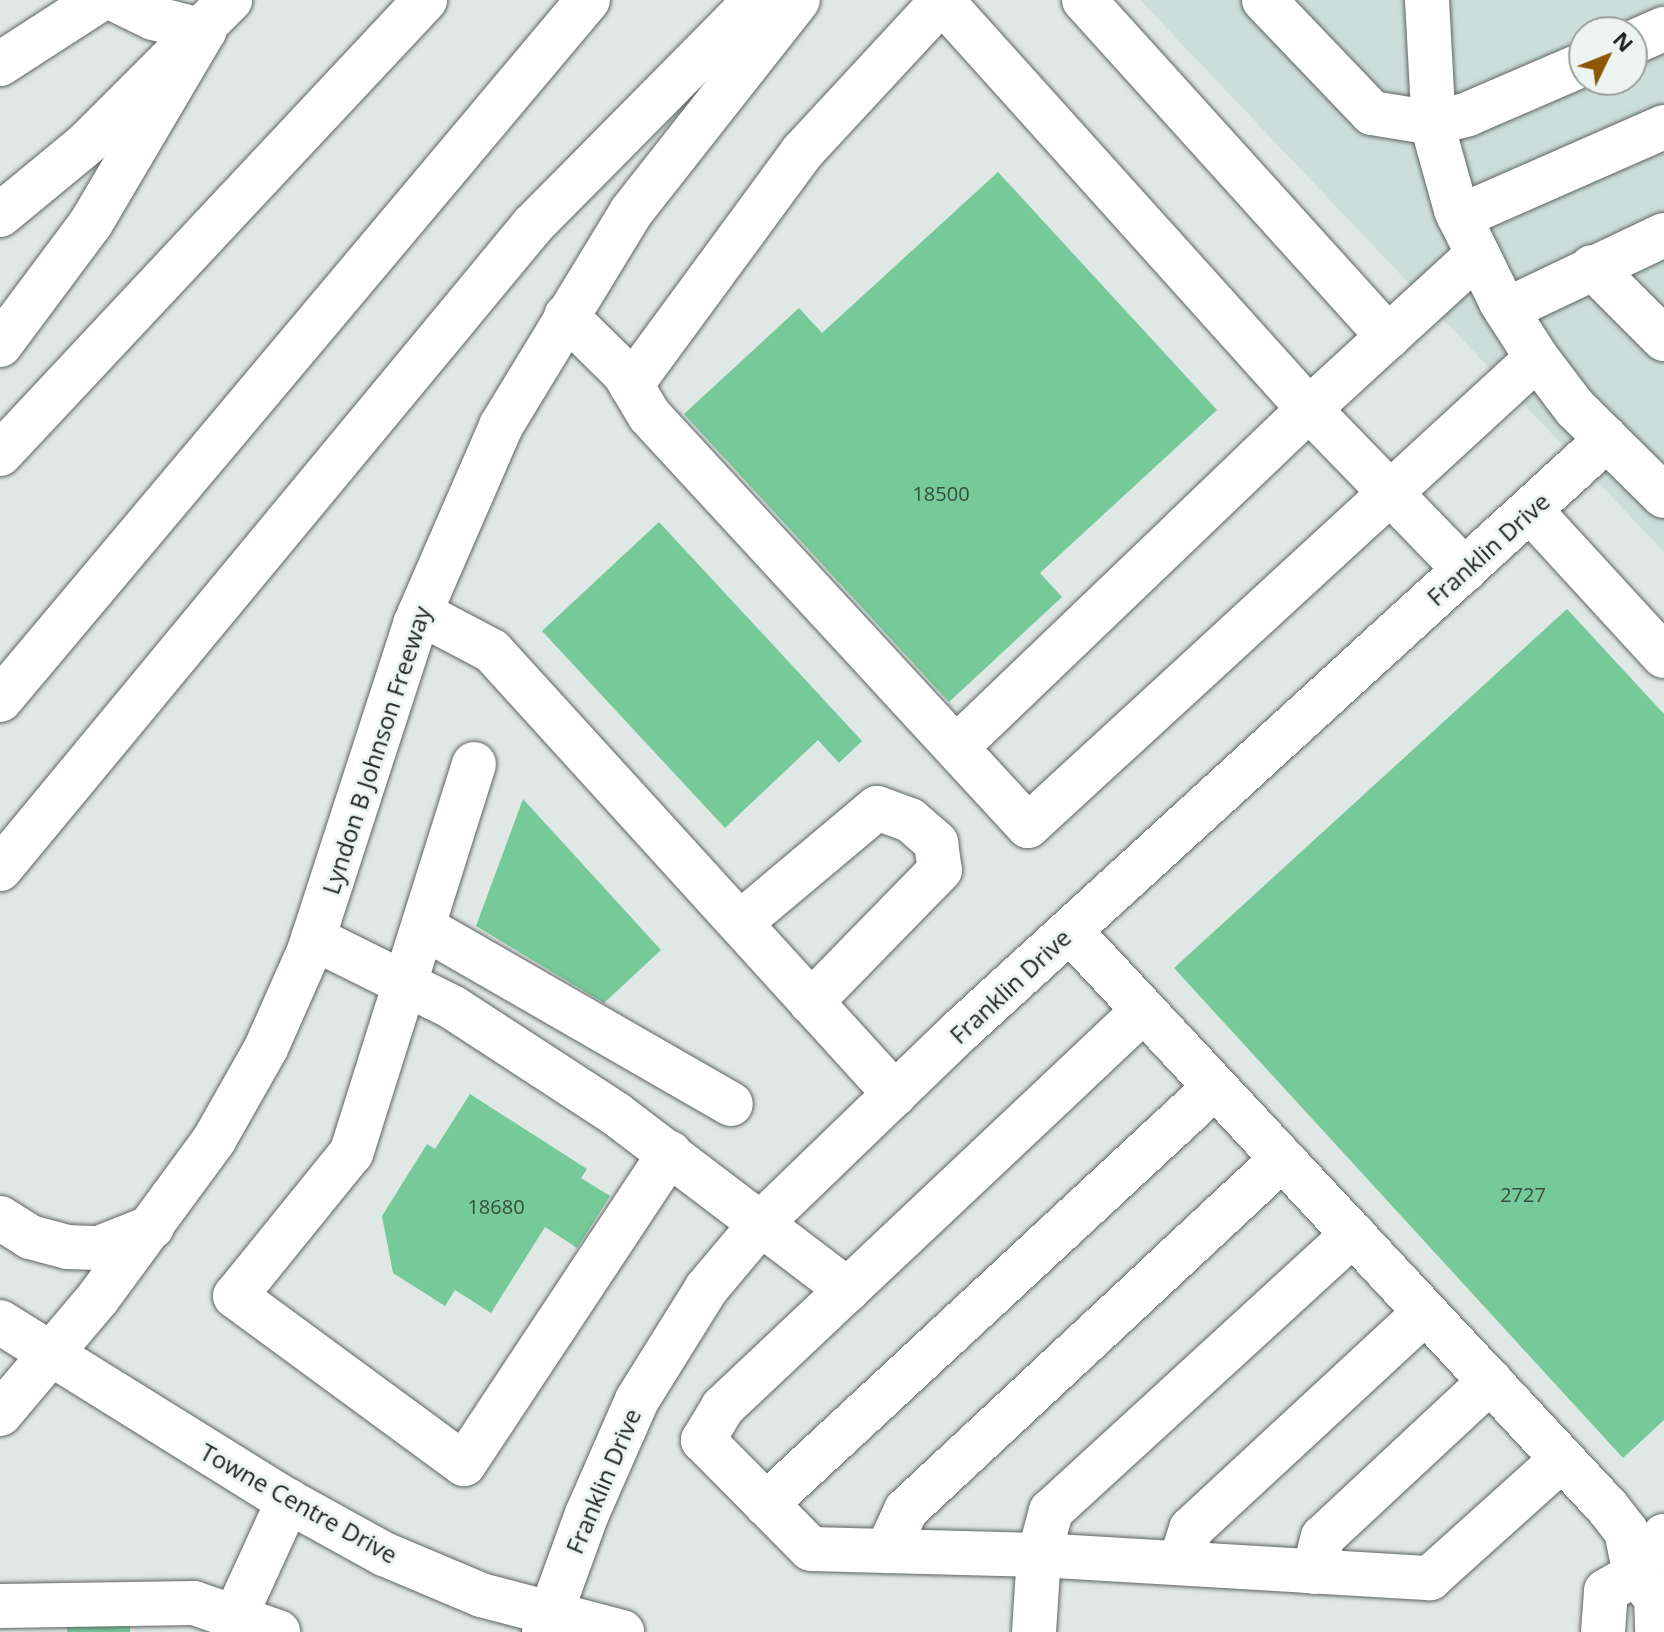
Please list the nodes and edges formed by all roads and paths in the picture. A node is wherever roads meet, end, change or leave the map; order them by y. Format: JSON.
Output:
{"nodes":[{"id":1,"x":99,"y":0,"type":"edge"},
{"id":2,"x":116,"y":0,"type":"edge"},
{"id":3,"x":425,"y":0,"type":"edge"},
{"id":4,"x":588,"y":0,"type":"edge"},
{"id":5,"x":756,"y":0,"type":"edge"},
{"id":6,"x":798,"y":0,"type":"edge"},
{"id":7,"x":942,"y":0,"type":"edge"},
{"id":8,"x":1084,"y":0,"type":"edge"},
{"id":9,"x":1264,"y":0,"type":"edge"},
{"id":10,"x":1427,"y":0,"type":"edge"},
{"id":11,"x":217,"y":15,"type":"edge"},
{"id":12,"x":0,"y":64,"type":"edge"},
{"id":13,"x":1568,"y":71,"type":"edge"},
{"id":14,"x":1433,"y":123,"type":"junction"},
{"id":15,"x":1664,"y":127,"type":"edge"},
{"id":16,"x":0,"y":215,"type":"edge"},
{"id":17,"x":1664,"y":235,"type":"edge"},
{"id":18,"x":1468,"y":236,"type":"junction"},
{"id":19,"x":1592,"y":267,"type":"junction"},
{"id":20,"x":1506,"y":310,"type":"junction"},
{"id":21,"x":566,"y":316,"type":"junction"},
{"id":22,"x":1663,"y":336,"type":"edge"},
{"id":23,"x":1388,"y":337,"type":"junction"},
{"id":24,"x":0,"y":345,"type":"edge"},
{"id":25,"x":1537,"y":358,"type":"junction"},
{"id":26,"x":631,"y":385,"type":"junction"},
{"id":27,"x":1309,"y":409,"type":"junction"},
{"id":28,"x":1607,"y":439,"type":"junction"},
{"id":29,"x":0,"y":454,"type":"edge"},
{"id":30,"x":1390,"y":493,"type":"junction"},
{"id":31,"x":1664,"y":496,"type":"edge"},
{"id":32,"x":1530,"y":510,"type":"junction"},
{"id":33,"x":1465,"y":570,"type":"junction"},
{"id":34,"x":420,"y":613,"type":"junction"},
{"id":35,"x":1664,"y":656,"type":"edge"},
{"id":36,"x":0,"y":700,"type":"edge"},
{"id":37,"x":956,"y":748,"type":"junction"},
{"id":38,"x":474,"y":764,"type":"dead end"},
{"id":39,"x":0,"y":869,"type":"edge"},
{"id":40,"x":740,"y":923,"type":"junction"},
{"id":41,"x":423,"y":927,"type":"junction"},
{"id":42,"x":1070,"y":931,"type":"junction"},
{"id":43,"x":313,"y":938,"type":"junction"},
{"id":44,"x":406,"y":984,"type":"junction"},
{"id":45,"x":811,"y":1002,"type":"junction"},
{"id":46,"x":1144,"y":1010,"type":"junction"},
{"id":47,"x":647,"y":1055,"type":"junction"},
{"id":48,"x":1215,"y":1087,"type":"junction"},
{"id":49,"x":895,"y":1094,"type":"junction"},
{"id":50,"x":731,"y":1104,"type":"dead end"},
{"id":51,"x":616,"y":1114,"type":"junction"},
{"id":52,"x":670,"y":1153,"type":"junction"},
{"id":53,"x":1282,"y":1159,"type":"junction"},
{"id":54,"x":0,"y":1218,"type":"edge"},
{"id":55,"x":763,"y":1221,"type":"junction"},
{"id":56,"x":152,"y":1227,"type":"junction"},
{"id":57,"x":1353,"y":1234,"type":"junction"},
{"id":58,"x":848,"y":1290,"type":"junction"},
{"id":59,"x":1425,"y":1312,"type":"junction"},
{"id":60,"x":0,"y":1322,"type":"edge"},
{"id":61,"x":51,"y":1356,"type":"junction"},
{"id":62,"x":1490,"y":1381,"type":"junction"},
{"id":63,"x":0,"y":1414,"type":"edge"},
{"id":64,"x":1562,"y":1459,"type":"junction"},
{"id":65,"x":288,"y":1501,"type":"junction"},
{"id":66,"x":766,"y":1504,"type":"junction"},
{"id":67,"x":1664,"y":1536,"type":"edge"},
{"id":68,"x":887,"y":1551,"type":"junction"},
{"id":69,"x":1039,"y":1555,"type":"junction"},
{"id":70,"x":1180,"y":1563,"type":"junction"},
{"id":71,"x":1314,"y":1572,"type":"junction"},
{"id":72,"x":1650,"y":1576,"type":"edge"},
{"id":73,"x":0,"y":1606,"type":"edge"},
{"id":74,"x":235,"y":1617,"type":"junction"},
{"id":75,"x":547,"y":1623,"type":"edge"},
{"id":76,"x":278,"y":1632,"type":"edge"},
{"id":77,"x":622,"y":1632,"type":"edge"},
{"id":78,"x":1034,"y":1632,"type":"edge"},
{"id":79,"x":1603,"y":1632,"type":"edge"},
{"id":80,"x":1657,"y":1632,"type":"edge"}],
"edges":[{"from":1,"to":12,"type":"main road"},
{"from":2,"to":11,"type":"main road"},
{"from":3,"to":29,"type":"main road"},
{"from":4,"to":36,"type":"main road"},
{"from":5,"to":39,"type":"main road"},
{"from":6,"to":21,"type":"main road","name":"Lyndon B Johnson Freeway"},
{"from":7,"to":26,"type":"main road"},
{"from":7,"to":27,"type":"main road"},
{"from":8,"to":23,"type":"main road"},
{"from":9,"to":14,"type":"main road"},
{"from":10,"to":14,"type":"main road"},
{"from":11,"to":16,"type":"main road"},
{"from":11,"to":24,"type":"main road"},
{"from":13,"to":14,"type":"main road"},
{"from":14,"to":18,"type":"main road"},
{"from":15,"to":18,"type":"main road"},
{"from":17,"to":19,"type":"main road"},
{"from":18,"to":20,"type":"main road"},
{"from":18,"to":23,"type":"main road"},
{"from":19,"to":20,"type":"main road"},
{"from":19,"to":22,"type":"main road"},
{"from":20,"to":25,"type":"main road"},
{"from":21,"to":26,"type":"main road"},
{"from":21,"to":34,"type":"main road","name":"Lyndon B Johnson Freeway"},
{"from":23,"to":27,"type":"main road"},
{"from":25,"to":28,"type":"main road"},
{"from":25,"to":30,"type":"main road"},
{"from":26,"to":37,"type":"main road"},
{"from":27,"to":30,"type":"main road"},
{"from":27,"to":37,"type":"main road"},
{"from":28,"to":31,"type":"main road"},
{"from":28,"to":32,"type":"main road","name":"Franklin Drive"},
{"from":30,"to":33,"type":"main road"},
{"from":30,"to":37,"type":"main road"},
{"from":32,"to":33,"type":"main road","name":"Franklin Drive"},
{"from":32,"to":35,"type":"main road"},
{"from":33,"to":42,"type":"main road","name":"Franklin Drive"},
{"from":34,"to":40,"type":"main road"},
{"from":34,"to":43,"type":"main road","name":"Lyndon B Johnson Freeway"},
{"from":38,"to":41,"type":"main road"},
{"from":40,"to":45,"type":"main road"},
{"from":40,"to":45,"type":"main road"},
{"from":41,"to":44,"type":"main road"},
{"from":41,"to":47,"type":"main road"},
{"from":42,"to":46,"type":"main road"},
{"from":42,"to":49,"type":"main road","name":"Franklin Drive"},
{"from":43,"to":44,"type":"main road"},
{"from":43,"to":56,"type":"main road","name":"Lyndon B Johnson Freeway"},
{"from":44,"to":51,"type":"main road"},
{"from":44,"to":52,"type":"main road"},
{"from":45,"to":49,"type":"main road"},
{"from":46,"to":48,"type":"main road"},
{"from":46,"to":58,"type":"main road"},
{"from":47,"to":50,"type":"main road"},
{"from":47,"to":51,"type":"main road"},
{"from":48,"to":53,"type":"main road"},
{"from":48,"to":66,"type":"main road"},
{"from":49,"to":55,"type":"main road","name":"Franklin Drive"},
{"from":51,"to":52,"type":"main road"},
{"from":52,"to":55,"type":"main road"},
{"from":53,"to":57,"type":"main road"},
{"from":53,"to":68,"type":"main road"},
{"from":54,"to":56,"type":"main road"},
{"from":55,"to":58,"type":"main road"},
{"from":55,"to":75,"type":"main road","name":"Franklin Drive"},
{"from":56,"to":61,"type":"main road","name":"Lyndon B Johnson Freeway"},
{"from":57,"to":59,"type":"main road"},
{"from":57,"to":69,"type":"main road"},
{"from":58,"to":66,"type":"main road"},
{"from":59,"to":62,"type":"main road"},
{"from":59,"to":70,"type":"main road"},
{"from":60,"to":61,"type":"main road","name":"Towne Centre Drive"},
{"from":61,"to":63,"type":"main road","name":"Lyndon B Johnson Freeway"},
{"from":61,"to":65,"type":"main road","name":"Towne Centre Drive"},
{"from":62,"to":64,"type":"main road"},
{"from":62,"to":71,"type":"main road"},
{"from":64,"to":71,"type":"main road"},
{"from":64,"to":72,"type":"main road"},
{"from":65,"to":74,"type":"main road"},
{"from":65,"to":75,"type":"main road","name":"Towne Centre Drive"},
{"from":66,"to":68,"type":"main road"},
{"from":67,"to":72,"type":"main road"},
{"from":68,"to":69,"type":"main road"},
{"from":69,"to":70,"type":"main road"},
{"from":69,"to":78,"type":"main road"},
{"from":70,"to":71,"type":"main road"},
{"from":72,"to":79,"type":"main road"},
{"from":72,"to":80,"type":"main road"},
{"from":73,"to":74,"type":"main road"},
{"from":74,"to":76,"type":"main road"},
{"from":75,"to":77,"type":"main road","name":"Towne Centre Drive"}]}
